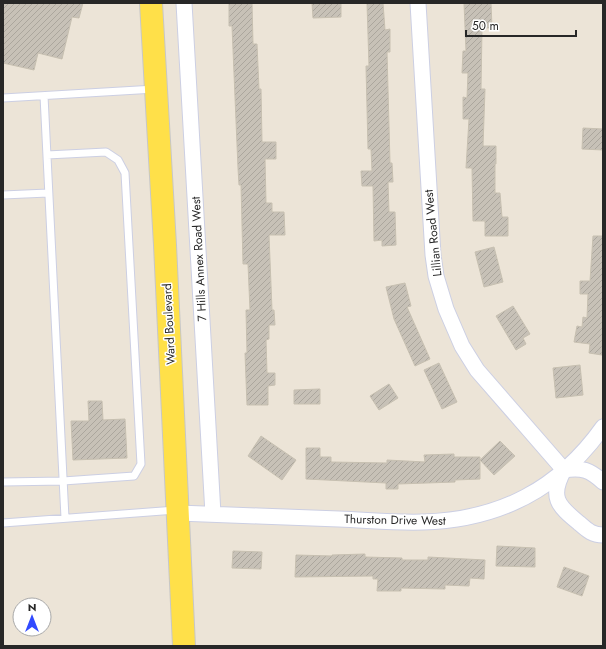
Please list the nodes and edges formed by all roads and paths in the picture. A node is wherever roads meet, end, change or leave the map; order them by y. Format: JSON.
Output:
{"nodes":[{"id":1,"x":151,"y":3,"type":"edge"},
{"id":2,"x":184,"y":3,"type":"edge"},
{"id":3,"x":418,"y":3,"type":"edge"},
{"id":4,"x":156,"y":89,"type":"junction"},
{"id":5,"x":44,"y":96,"type":"junction"},
{"id":6,"x":3,"y":98,"type":"edge"},
{"id":7,"x":46,"y":155,"type":"junction"},
{"id":8,"x":48,"y":193,"type":"junction"},
{"id":9,"x":3,"y":195,"type":"edge"},
{"id":10,"x":603,"y":427,"type":"edge"},
{"id":11,"x":564,"y":470,"type":"junction"},
{"id":12,"x":63,"y":481,"type":"junction"},
{"id":13,"x":3,"y":482,"type":"edge"},
{"id":14,"x":603,"y":482,"type":"edge"},
{"id":15,"x":178,"y":511,"type":"junction"},
{"id":16,"x":213,"y":514,"type":"junction"},
{"id":17,"x":65,"y":518,"type":"junction"},
{"id":18,"x":3,"y":524,"type":"edge"},
{"id":19,"x":603,"y":535,"type":"edge"},
{"id":20,"x":184,"y":646,"type":"edge"}],
"edges":[{"from":1,"to":4,"type":"main road","name":"Ward Boulevard"},
{"from":2,"to":16,"type":"street","name":"7 Hills Annex Road West"},
{"from":3,"to":11,"type":"street","name":"Lillian Road West"},
{"from":4,"to":5,"type":"lane"},
{"from":4,"to":15,"type":"main road","name":"Ward Boulevard"},
{"from":5,"to":6,"type":"lane"},
{"from":5,"to":7,"type":"lane"},
{"from":7,"to":8,"type":"lane"},
{"from":7,"to":12,"type":"lane"},
{"from":8,"to":9,"type":"lane"},
{"from":8,"to":12,"type":"lane"},
{"from":10,"to":11,"type":"street","name":"Thurston Drive West"},
{"from":11,"to":14,"type":"street"},
{"from":11,"to":16,"type":"street","name":"Thurston Drive West"},
{"from":11,"to":19,"type":"street"},
{"from":12,"to":13,"type":"lane"},
{"from":12,"to":17,"type":"lane"},
{"from":15,"to":16,"type":"street","name":"Thurston Drive West"},
{"from":15,"to":17,"type":"lane"},
{"from":15,"to":20,"type":"main road","name":"Ward Boulevard"},
{"from":17,"to":18,"type":"lane"}]}
